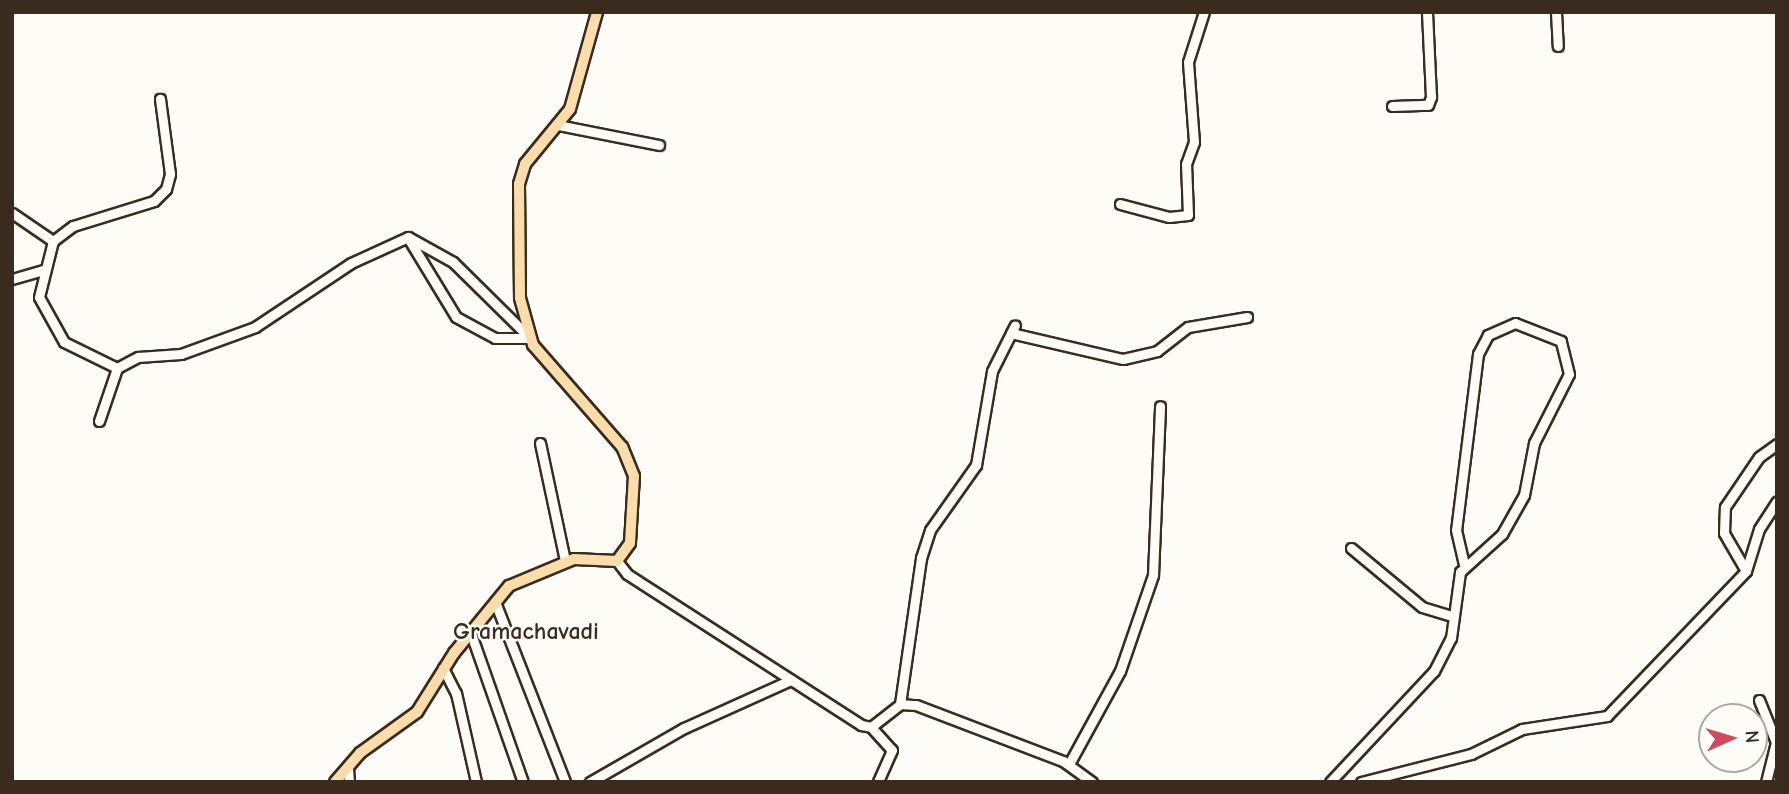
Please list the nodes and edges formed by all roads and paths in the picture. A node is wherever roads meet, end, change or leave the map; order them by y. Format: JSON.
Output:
{"nodes":[{"id":1,"x":597,"y":12,"type":"edge"},
{"id":2,"x":1204,"y":12,"type":"edge"},
{"id":3,"x":1427,"y":12,"type":"edge"},
{"id":4,"x":1556,"y":12,"type":"edge"},
{"id":5,"x":1558,"y":46,"type":"dead end"},
{"id":6,"x":160,"y":99,"type":"dead end"},
{"id":7,"x":1392,"y":106,"type":"dead end"},
{"id":8,"x":558,"y":125,"type":"junction"},
{"id":9,"x":659,"y":145,"type":"dead end"},
{"id":10,"x":1120,"y":204,"type":"dead end"},
{"id":11,"x":12,"y":213,"type":"edge"},
{"id":12,"x":408,"y":237,"type":"junction"},
{"id":13,"x":53,"y":241,"type":"junction"},
{"id":14,"x":44,"y":270,"type":"junction"},
{"id":15,"x":12,"y":279,"type":"edge"},
{"id":16,"x":1247,"y":317,"type":"dead end"},
{"id":17,"x":530,"y":338,"type":"junction"},
{"id":18,"x":117,"y":368,"type":"junction"},
{"id":19,"x":1160,"y":406,"type":"dead end"},
{"id":20,"x":99,"y":421,"type":"dead end"},
{"id":21,"x":540,"y":443,"type":"dead end"},
{"id":22,"x":1777,"y":444,"type":"edge"},
{"id":23,"x":1777,"y":502,"type":"edge"},
{"id":24,"x":1351,"y":548,"type":"dead end"},
{"id":25,"x":565,"y":561,"type":"junction"},
{"id":26,"x":617,"y":561,"type":"junction"},
{"id":27,"x":1464,"y":564,"type":"junction"},
{"id":28,"x":1746,"y":571,"type":"junction"},
{"id":29,"x":495,"y":602,"type":"junction"},
{"id":30,"x":1452,"y":616,"type":"junction"},
{"id":31,"x":471,"y":632,"type":"junction"},
{"id":32,"x":443,"y":668,"type":"junction"},
{"id":33,"x":791,"y":680,"type":"junction"},
{"id":34,"x":1759,"y":700,"type":"dead end"},
{"id":35,"x":900,"y":704,"type":"junction"},
{"id":36,"x":871,"y":727,"type":"junction"},
{"id":37,"x":1069,"y":764,"type":"junction"},
{"id":38,"x":348,"y":768,"type":"junction"},
{"id":39,"x":335,"y":782,"type":"edge"},
{"id":40,"x":349,"y":782,"type":"edge"},
{"id":41,"x":476,"y":782,"type":"edge"},
{"id":42,"x":523,"y":782,"type":"edge"},
{"id":43,"x":565,"y":782,"type":"edge"},
{"id":44,"x":590,"y":782,"type":"edge"},
{"id":45,"x":878,"y":782,"type":"edge"},
{"id":46,"x":1092,"y":782,"type":"edge"},
{"id":47,"x":1330,"y":782,"type":"edge"},
{"id":48,"x":1361,"y":782,"type":"edge"},
{"id":49,"x":1766,"y":782,"type":"edge"}],
"edges":[{"from":1,"to":8,"type":"main road"},
{"from":2,"to":10,"type":"street"},
{"from":3,"to":7,"type":"street"},
{"from":4,"to":5,"type":"street"},
{"from":6,"to":13,"type":"street"},
{"from":8,"to":9,"type":"street"},
{"from":8,"to":17,"type":"main road"},
{"from":11,"to":13,"type":"street"},
{"from":12,"to":17,"type":"street"},
{"from":12,"to":17,"type":"street"},
{"from":12,"to":18,"type":"street"},
{"from":13,"to":14,"type":"street"},
{"from":14,"to":15,"type":"street"},
{"from":14,"to":18,"type":"street"},
{"from":16,"to":35,"type":"street"},
{"from":17,"to":26,"type":"main road"},
{"from":18,"to":20,"type":"street"},
{"from":19,"to":37,"type":"street"},
{"from":21,"to":25,"type":"street"},
{"from":22,"to":28,"type":"street"},
{"from":23,"to":28,"type":"street"},
{"from":24,"to":30,"type":"street"},
{"from":25,"to":26,"type":"main road"},
{"from":25,"to":29,"type":"main road"},
{"from":26,"to":33,"type":"street"},
{"from":27,"to":27,"type":"street"},
{"from":27,"to":30,"type":"street"},
{"from":28,"to":48,"type":"street"},
{"from":29,"to":31,"type":"main road"},
{"from":29,"to":43,"type":"street"},
{"from":30,"to":47,"type":"street"},
{"from":31,"to":32,"type":"main road"},
{"from":31,"to":42,"type":"street"},
{"from":32,"to":38,"type":"main road"},
{"from":32,"to":41,"type":"street"},
{"from":33,"to":36,"type":"street"},
{"from":33,"to":44,"type":"street"},
{"from":34,"to":49,"type":"street"},
{"from":35,"to":36,"type":"street"},
{"from":35,"to":37,"type":"street"},
{"from":36,"to":45,"type":"street"},
{"from":37,"to":46,"type":"street"},
{"from":38,"to":39,"type":"main road"},
{"from":38,"to":40,"type":"street"}]}
